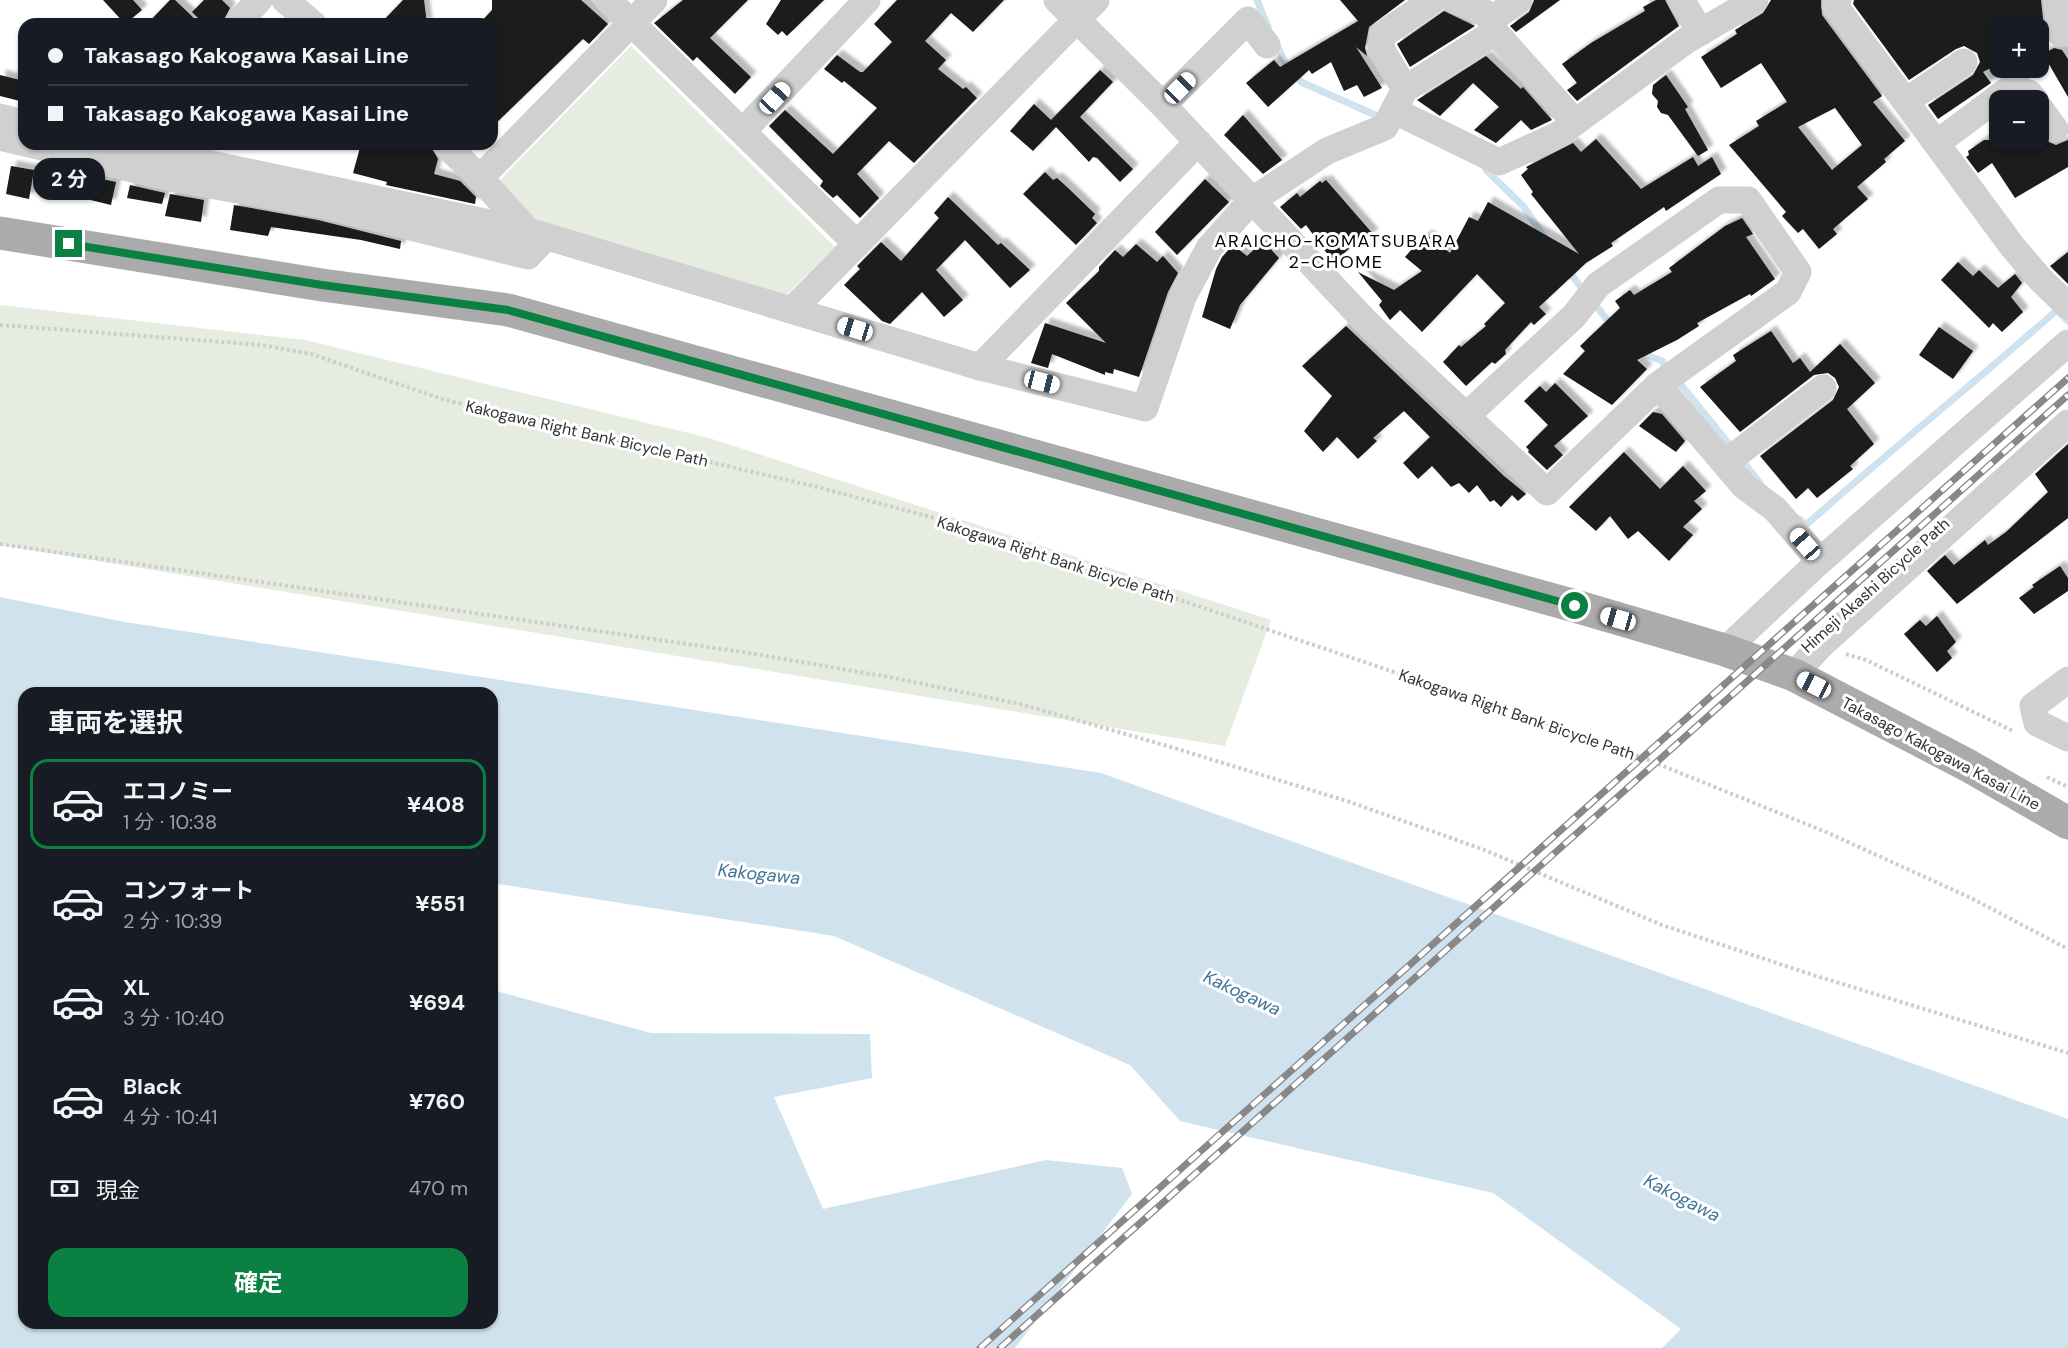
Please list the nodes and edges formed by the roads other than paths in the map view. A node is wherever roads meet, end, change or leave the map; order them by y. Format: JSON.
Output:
{"nodes":[{"id":1,"x":259,"y":0,"type":"edge"},
{"id":2,"x":285,"y":0,"type":"edge"},
{"id":3,"x":608,"y":0,"type":"edge"},
{"id":4,"x":654,"y":0,"type":"edge"},
{"id":5,"x":867,"y":0,"type":"edge"},
{"id":6,"x":1057,"y":0,"type":"edge"},
{"id":7,"x":1096,"y":0,"type":"edge"},
{"id":8,"x":1433,"y":0,"type":"edge"},
{"id":9,"x":1455,"y":0,"type":"edge"},
{"id":10,"x":1519,"y":0,"type":"edge"},
{"id":11,"x":1681,"y":0,"type":"edge"},
{"id":12,"x":1755,"y":0,"type":"edge"},
{"id":13,"x":2056,"y":0,"type":"edge"},
{"id":14,"x":1835,"y":2,"type":"edge"},
{"id":15,"x":242,"y":18,"type":"edge"},
{"id":16,"x":306,"y":18,"type":"edge"},
{"id":17,"x":1077,"y":20,"type":"junction"},
{"id":18,"x":632,"y":23,"type":"junction"},
{"id":19,"x":1493,"y":26,"type":"junction"},
{"id":20,"x":1701,"y":32,"type":"junction"},
{"id":21,"x":2061,"y":34,"type":"dead end"},
{"id":22,"x":1267,"y":45,"type":"dead end"},
{"id":23,"x":1964,"y":62,"type":"dead end"},
{"id":24,"x":1400,"y":100,"type":"junction"},
{"id":25,"x":1906,"y":101,"type":"junction"},
{"id":26,"x":1989,"y":104,"type":"edge"},
{"id":27,"x":1163,"y":105,"type":"junction"},
{"id":28,"x":0,"y":117,"type":"edge"},
{"id":29,"x":2049,"y":121,"type":"edge"},
{"id":30,"x":18,"y":122,"type":"edge"},
{"id":31,"x":1575,"y":122,"type":"junction"},
{"id":32,"x":2055,"y":129,"type":"dead end"},
{"id":33,"x":744,"y":130,"type":"junction"},
{"id":34,"x":0,"y":137,"type":"edge"},
{"id":35,"x":18,"y":142,"type":"edge"},
{"id":36,"x":1198,"y":142,"type":"junction"},
{"id":37,"x":1937,"y":143,"type":"junction"},
{"id":38,"x":54,"y":150,"type":"edge"},
{"id":39,"x":451,"y":150,"type":"edge"},
{"id":40,"x":183,"y":151,"type":"edge"},
{"id":41,"x":480,"y":178,"type":"junction"},
{"id":42,"x":1251,"y":201,"type":"junction"},
{"id":43,"x":0,"y":232,"type":"edge"},
{"id":44,"x":537,"y":234,"type":"junction"},
{"id":45,"x":857,"y":244,"type":"junction"},
{"id":46,"x":2068,"y":306,"type":"edge"},
{"id":47,"x":792,"y":310,"type":"junction"},
{"id":48,"x":2068,"y":343,"type":"edge"},
{"id":49,"x":980,"y":367,"type":"junction"},
{"id":50,"x":1658,"y":385,"type":"junction"},
{"id":51,"x":1823,"y":388,"type":"dead end"},
{"id":52,"x":1466,"y":416,"type":"junction"},
{"id":53,"x":2068,"y":423,"type":"edge"},
{"id":54,"x":1725,"y":463,"type":"junction"},
{"id":55,"x":1820,"y":561,"type":"junction"},
{"id":56,"x":1725,"y":650,"type":"junction"},
{"id":57,"x":1794,"y":675,"type":"junction"},
{"id":58,"x":2068,"y":680,"type":"edge"},
{"id":59,"x":2068,"y":738,"type":"edge"},
{"id":60,"x":2068,"y":823,"type":"edge"}],
"edges":[{"from":1,"to":15,"type":"street"},
{"from":2,"to":16,"type":"street"},
{"from":3,"to":18,"type":"street"},
{"from":4,"to":18,"type":"street"},
{"from":5,"to":33,"type":"street"},
{"from":6,"to":17,"type":"street"},
{"from":7,"to":17,"type":"street"},
{"from":8,"to":24,"type":"street"},
{"from":9,"to":19,"type":"street"},
{"from":10,"to":19,"type":"street"},
{"from":11,"to":20,"type":"street"},
{"from":12,"to":20,"type":"street"},
{"from":13,"to":21,"type":"street"},
{"from":14,"to":25,"type":"street"},
{"from":17,"to":27,"type":"street"},
{"from":17,"to":45,"type":"street"},
{"from":18,"to":33,"type":"street"},
{"from":18,"to":41,"type":"street"},
{"from":19,"to":24,"type":"street"},
{"from":19,"to":31,"type":"street"},
{"from":20,"to":31,"type":"street"},
{"from":22,"to":27,"type":"street"},
{"from":23,"to":25,"type":"street"},
{"from":24,"to":31,"type":"street"},
{"from":24,"to":42,"type":"street"},
{"from":25,"to":37,"type":"street"},
{"from":26,"to":37,"type":"street"},
{"from":27,"to":36,"type":"street"},
{"from":28,"to":30,"type":"street"},
{"from":29,"to":32,"type":"street"},
{"from":33,"to":45,"type":"street"},
{"from":34,"to":35,"type":"street"},
{"from":36,"to":42,"type":"street"},
{"from":36,"to":49,"type":"street"},
{"from":37,"to":46,"type":"street"},
{"from":38,"to":44,"type":"street"},
{"from":39,"to":41,"type":"street"},
{"from":40,"to":44,"type":"street"},
{"from":41,"to":44,"type":"street"},
{"from":42,"to":49,"type":"street"},
{"from":42,"to":52,"type":"street"},
{"from":43,"to":56,"type":"main road","name":"Takasago Kakogawa Kasai Line"},
{"from":44,"to":47,"type":"street"},
{"from":45,"to":47,"type":"street"},
{"from":47,"to":49,"type":"street"},
{"from":48,"to":55,"type":"street"},
{"from":50,"to":52,"type":"street"},
{"from":50,"to":52,"type":"street"},
{"from":50,"to":54,"type":"street"},
{"from":51,"to":54,"type":"street"},
{"from":53,"to":57,"type":"street"},
{"from":54,"to":55,"type":"street"},
{"from":55,"to":56,"type":"street"},
{"from":56,"to":57,"type":"main road","name":"Takasago Kakogawa Kasai Line"},
{"from":57,"to":60,"type":"main road","name":"Takasago Kakogawa Kasai Line"},
{"from":58,"to":59,"type":"street"}]}
